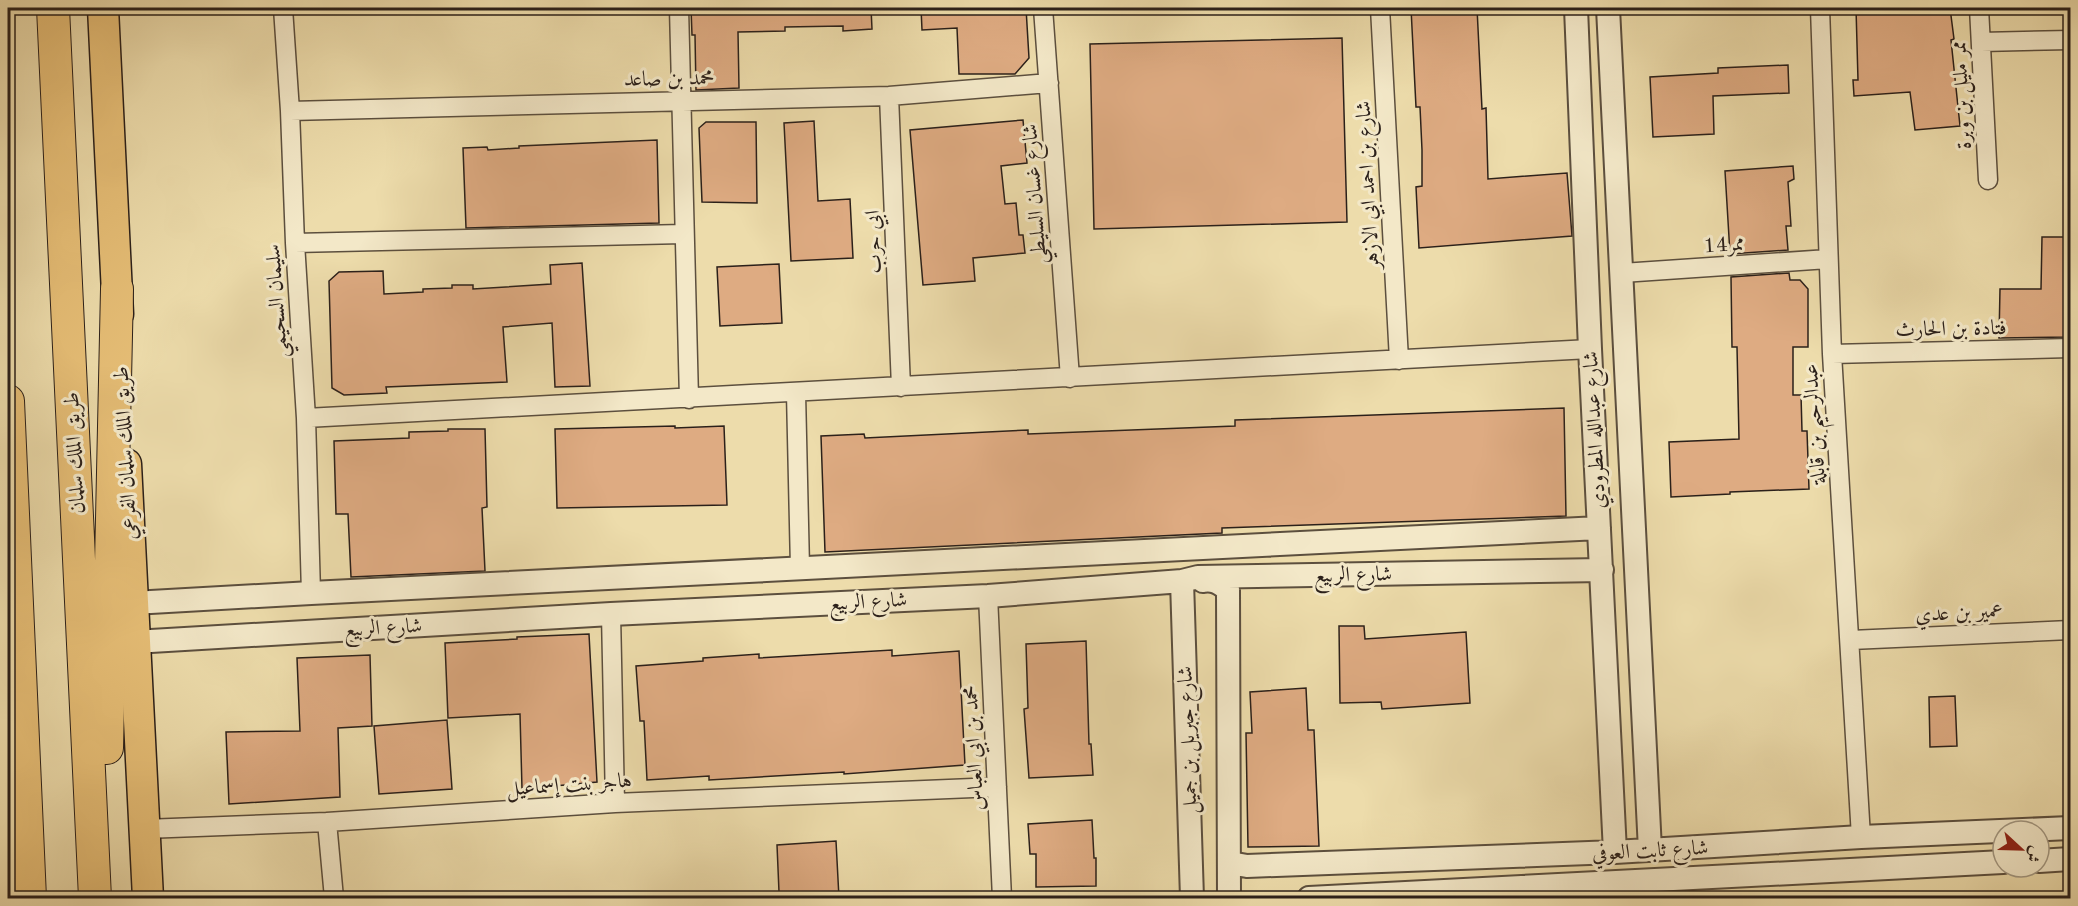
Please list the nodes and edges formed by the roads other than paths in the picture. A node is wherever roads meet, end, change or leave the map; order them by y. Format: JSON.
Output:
{"nodes":[{"id":1,"x":53,"y":8,"type":"edge"},
{"id":2,"x":102,"y":8,"type":"edge"},
{"id":3,"x":284,"y":8,"type":"edge"},
{"id":4,"x":679,"y":8,"type":"edge"},
{"id":5,"x":1043,"y":8,"type":"edge"},
{"id":6,"x":1380,"y":8,"type":"edge"},
{"id":7,"x":1576,"y":8,"type":"edge"},
{"id":8,"x":1608,"y":8,"type":"edge"},
{"id":9,"x":1820,"y":8,"type":"edge"},
{"id":10,"x":1979,"y":8,"type":"edge"},
{"id":11,"x":2070,"y":40,"type":"edge"},
{"id":12,"x":1981,"y":42,"type":"junction"},
{"id":13,"x":1049,"y":83,"type":"junction"},
{"id":14,"x":889,"y":96,"type":"junction"},
{"id":15,"x":682,"y":100,"type":"junction"},
{"id":16,"x":290,"y":111,"type":"junction"},
{"id":17,"x":1988,"y":180,"type":"dead end"},
{"id":18,"x":684,"y":234,"type":"junction"},
{"id":19,"x":295,"y":243,"type":"junction"},
{"id":20,"x":1828,"y":259,"type":"junction"},
{"id":21,"x":1622,"y":273,"type":"junction"},
{"id":22,"x":117,"y":289,"type":"junction"},
{"id":23,"x":2070,"y":348,"type":"edge"},
{"id":24,"x":1590,"y":350,"type":"junction"},
{"id":25,"x":1832,"y":354,"type":"junction"},
{"id":26,"x":1399,"y":360,"type":"junction"},
{"id":27,"x":1070,"y":378,"type":"junction"},
{"id":28,"x":902,"y":387,"type":"junction"},
{"id":29,"x":796,"y":393,"type":"junction"},
{"id":30,"x":689,"y":399,"type":"junction"},
{"id":31,"x":8,"y":401,"type":"edge"},
{"id":32,"x":306,"y":418,"type":"junction"},
{"id":33,"x":1599,"y":528,"type":"junction"},
{"id":34,"x":800,"y":568,"type":"junction"},
{"id":35,"x":1602,"y":570,"type":"junction"},
{"id":36,"x":1182,"y":587,"type":"junction"},
{"id":37,"x":311,"y":593,"type":"junction"},
{"id":38,"x":988,"y":596,"type":"junction"},
{"id":39,"x":133,"y":603,"type":"junction"},
{"id":40,"x":610,"y":614,"type":"junction"},
{"id":41,"x":2070,"y":630,"type":"edge"},
{"id":42,"x":1851,"y":640,"type":"junction"},
{"id":43,"x":134,"y":642,"type":"junction"},
{"id":44,"x":8,"y":778,"type":"edge"},
{"id":45,"x":997,"y":787,"type":"junction"},
{"id":46,"x":615,"y":803,"type":"junction"},
{"id":47,"x":327,"y":822,"type":"junction"},
{"id":48,"x":2070,"y":828,"type":"edge"},
{"id":49,"x":145,"y":830,"type":"junction"},
{"id":50,"x":1861,"y":837,"type":"junction"},
{"id":51,"x":1650,"y":850,"type":"junction"},
{"id":52,"x":1616,"y":852,"type":"junction"},
{"id":53,"x":2070,"y":859,"type":"edge"},
{"id":54,"x":2051,"y":860,"type":"edge"},
{"id":55,"x":1991,"y":863,"type":"edge"},
{"id":56,"x":1239,"y":864,"type":"junction"},
{"id":57,"x":23,"y":898,"type":"edge"},
{"id":58,"x":30,"y":898,"type":"edge"},
{"id":59,"x":95,"y":898,"type":"edge"},
{"id":60,"x":104,"y":898,"type":"edge"},
{"id":61,"x":148,"y":898,"type":"edge"},
{"id":62,"x":334,"y":898,"type":"edge"},
{"id":63,"x":1002,"y":898,"type":"edge"},
{"id":64,"x":1192,"y":898,"type":"edge"},
{"id":65,"x":1229,"y":898,"type":"edge"},
{"id":66,"x":1244,"y":898,"type":"edge"},
{"id":67,"x":1309,"y":898,"type":"edge"}],
"edges":[{"from":1,"to":59,"type":"highway","name":"طريق الملك سلمان"},
{"from":2,"to":22,"type":"main road","name":"طريق الملك سلمان الفرعي"},
{"from":3,"to":16,"type":"street","name":"سليمان السحيمي"},
{"from":4,"to":15,"type":"street"},
{"from":5,"to":13,"type":"street","name":"شارع غسان السليطي"},
{"from":6,"to":26,"type":"street","name":"شارع بن احمد ابي الازهر"},
{"from":7,"to":24,"type":"street","name":"شارع عبدالله المطرودي"},
{"from":8,"to":21,"type":"street","name":"شارع عبدالله المطرودي"},
{"from":9,"to":20,"type":"street","name":"عبدالرحيم بن قابلة"},
{"from":10,"to":12,"type":"street","name":"ممر مليل بن وبرة"},
{"from":11,"to":12,"type":"street"},
{"from":12,"to":17,"type":"street","name":"ممر مليل بن وبرة"},
{"from":13,"to":14,"type":"street","name":"محمد بن صاعد"},
{"from":13,"to":27,"type":"street","name":"شارع غسان السليطي"},
{"from":14,"to":15,"type":"street","name":"محمد بن صاعد"},
{"from":14,"to":28,"type":"street","name":"ابي حرب"},
{"from":15,"to":16,"type":"street","name":"محمد بن صاعد"},
{"from":15,"to":18,"type":"street"},
{"from":16,"to":19,"type":"street","name":"سليمان السحيمي"},
{"from":18,"to":19,"type":"street"},
{"from":18,"to":30,"type":"street"},
{"from":19,"to":32,"type":"street","name":"سليمان السحيمي"},
{"from":20,"to":21,"type":"street","name":"ممر14"},
{"from":20,"to":25,"type":"street","name":"عبدالرحيم بن قابلة"},
{"from":21,"to":51,"type":"street","name":"شارع عبدالله المطرودي"},
{"from":22,"to":39,"type":"main road","name":"طريق الملك سلمان الفرعي"},
{"from":22,"to":60,"type":"highway"},
{"from":23,"to":25,"type":"street","name":"فتادة بن الحارث"},
{"from":24,"to":26,"type":"street"},
{"from":24,"to":33,"type":"street","name":"شارع عبدالله المطرودي"},
{"from":25,"to":42,"type":"street","name":"عبدالرحيم بن قابلة"},
{"from":26,"to":27,"type":"street"},
{"from":27,"to":28,"type":"street"},
{"from":28,"to":29,"type":"street"},
{"from":29,"to":30,"type":"street"},
{"from":29,"to":34,"type":"street"},
{"from":30,"to":32,"type":"street"},
{"from":31,"to":58,"type":"highway"},
{"from":32,"to":37,"type":"street","name":"سليمان السحيمي"},
{"from":33,"to":34,"type":"street","name":"شارع الربيع"},
{"from":33,"to":35,"type":"street","name":"شارع عبدالله المطرودي"},
{"from":34,"to":37,"type":"street","name":"شارع الربيع"},
{"from":35,"to":36,"type":"street","name":"شارع الربيع"},
{"from":35,"to":52,"type":"street","name":"شارع عبدالله المطرودي"},
{"from":36,"to":38,"type":"street","name":"شارع الربيع"},
{"from":36,"to":56,"type":"street","name":"شارع جبريل بن جميل"},
{"from":36,"to":64,"type":"street","name":"شارع جبريل بن جميل"},
{"from":37,"to":39,"type":"street","name":"شارع الربيع"},
{"from":38,"to":40,"type":"street","name":"شارع الربيع"},
{"from":38,"to":45,"type":"street","name":"محمد بن ابي العباس"},
{"from":39,"to":43,"type":"main road","name":"طريق الملك سلمان الفرعي"},
{"from":40,"to":43,"type":"street","name":"شارع الربيع"},
{"from":40,"to":46,"type":"street"},
{"from":41,"to":42,"type":"street","name":"عمير بن عدي"},
{"from":42,"to":50,"type":"street","name":"عبدالرحيم بن قابلة"},
{"from":43,"to":49,"type":"main road","name":"طريق الملك سلمان الفرعي"},
{"from":44,"to":57,"type":"main road"},
{"from":45,"to":46,"type":"street","name":"هاجر بنت إسماعيل"},
{"from":45,"to":63,"type":"street","name":"محمد بن ابي العباس"},
{"from":46,"to":47,"type":"street","name":"هاجر بنت إسماعيل"},
{"from":47,"to":49,"type":"street","name":"هاجر بنت إسماعيل"},
{"from":47,"to":62,"type":"street"},
{"from":48,"to":50,"type":"street","name":"شارع ثابت العوفي"},
{"from":49,"to":61,"type":"main road","name":"طريق الملك سلمان الفرعي"},
{"from":50,"to":51,"type":"street","name":"شارع ثابت العوفي"},
{"from":51,"to":52,"type":"street","name":"شارع ثابت العوفي"},
{"from":52,"to":56,"type":"street","name":"شارع ثابت العوفي"},
{"from":53,"to":54,"type":"street"},
{"from":55,"to":67,"type":"street","name":"شارع ثابت العوفي"},
{"from":56,"to":65,"type":"street","name":"شارع جبريل بن جميل"},
{"from":56,"to":66,"type":"street"}]}
